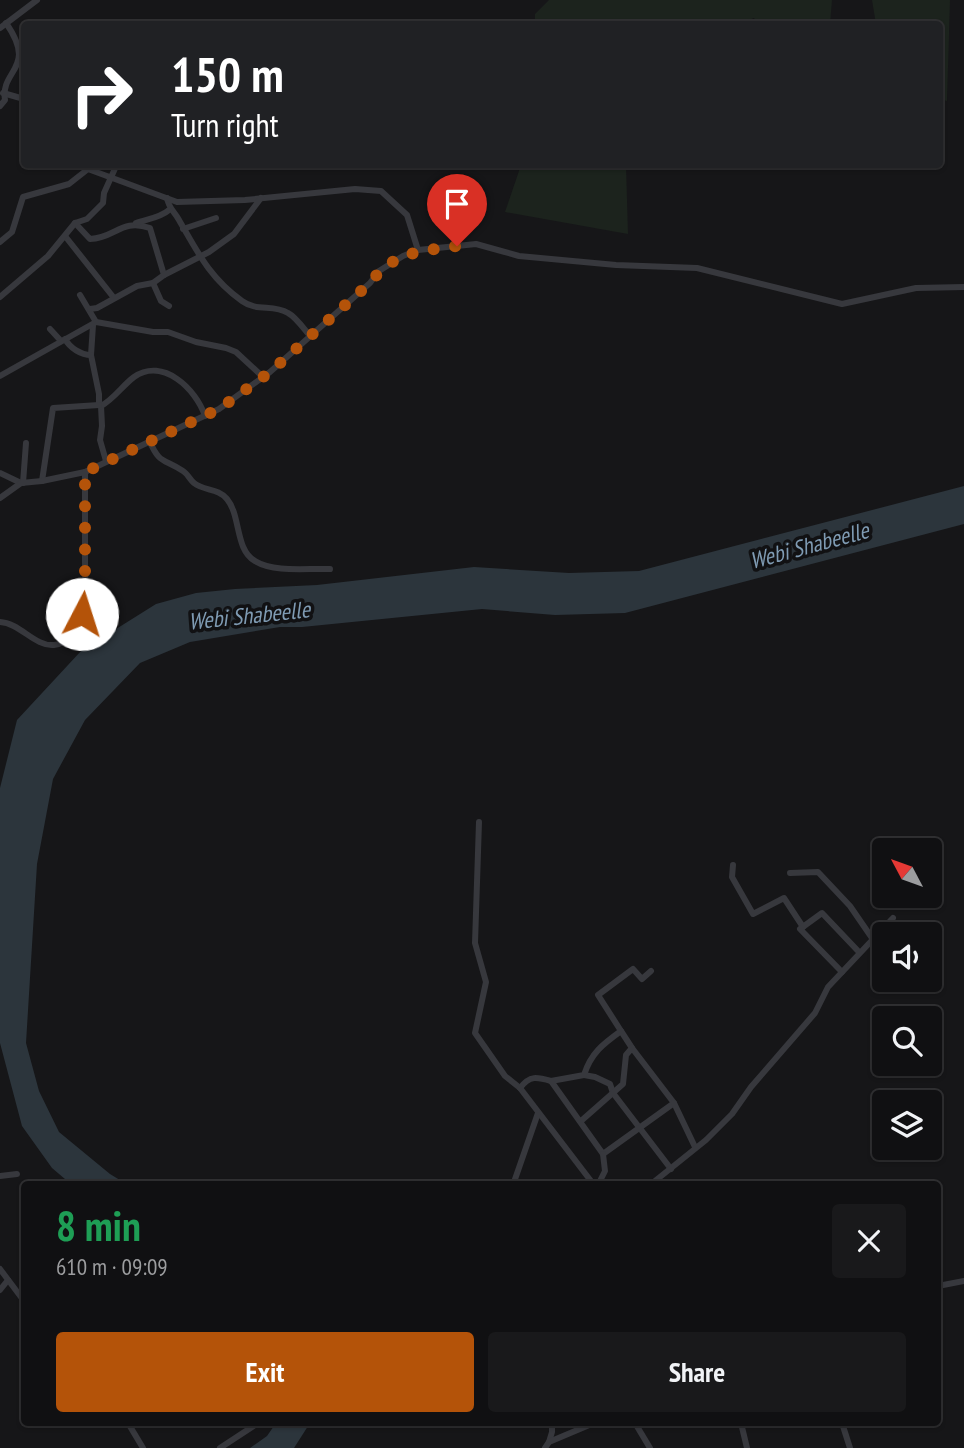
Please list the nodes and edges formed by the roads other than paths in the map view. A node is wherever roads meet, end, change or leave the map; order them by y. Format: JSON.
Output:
{"nodes":[{"id":1,"x":37,"y":0,"type":"edge"},
{"id":2,"x":3,"y":25,"type":"edge"},
{"id":3,"x":1,"y":92,"type":"edge"},
{"id":4,"x":21,"y":98,"type":"edge"},
{"id":5,"x":0,"y":106,"type":"edge"},
{"id":6,"x":116,"y":168,"type":"edge"},
{"id":7,"x":112,"y":178,"type":"junction"},
{"id":8,"x":167,"y":198,"type":"junction"},
{"id":9,"x":261,"y":198,"type":"junction"},
{"id":10,"x":169,"y":210,"type":"junction"},
{"id":11,"x":216,"y":218,"type":"dead end"},
{"id":12,"x":75,"y":223,"type":"junction"},
{"id":13,"x":136,"y":223,"type":"junction"},
{"id":14,"x":183,"y":229,"type":"junction"},
{"id":15,"x":65,"y":236,"type":"junction"},
{"id":16,"x":0,"y":242,"type":"edge"},
{"id":17,"x":418,"y":250,"type":"junction"},
{"id":18,"x":199,"y":256,"type":"junction"},
{"id":19,"x":164,"y":275,"type":"junction"},
{"id":20,"x":153,"y":284,"type":"junction"},
{"id":21,"x":964,"y":287,"type":"edge"},
{"id":22,"x":80,"y":295,"type":"dead end"},
{"id":23,"x":0,"y":297,"type":"edge"},
{"id":24,"x":114,"y":298,"type":"junction"},
{"id":25,"x":169,"y":306,"type":"dead end"},
{"id":26,"x":89,"y":309,"type":"junction"},
{"id":27,"x":95,"y":323,"type":"junction"},
{"id":28,"x":50,"y":329,"type":"dead end"},
{"id":29,"x":310,"y":336,"type":"junction"},
{"id":30,"x":63,"y":340,"type":"junction"},
{"id":31,"x":91,"y":355,"type":"junction"},
{"id":32,"x":0,"y":376,"type":"edge"},
{"id":33,"x":263,"y":377,"type":"junction"},
{"id":34,"x":86,"y":399,"type":"dead end"},
{"id":35,"x":100,"y":406,"type":"junction"},
{"id":36,"x":205,"y":416,"type":"junction"},
{"id":37,"x":149,"y":440,"type":"junction"},
{"id":38,"x":26,"y":443,"type":"dead end"},
{"id":39,"x":106,"y":461,"type":"junction"},
{"id":40,"x":85,"y":472,"type":"junction"},
{"id":41,"x":0,"y":473,"type":"edge"},
{"id":42,"x":42,"y":481,"type":"junction"},
{"id":43,"x":22,"y":483,"type":"junction"},
{"id":44,"x":0,"y":498,"type":"edge"},
{"id":45,"x":330,"y":569,"type":"dead end"},
{"id":46,"x":0,"y":622,"type":"edge"},
{"id":47,"x":479,"y":822,"type":"dead end"},
{"id":48,"x":733,"y":865,"type":"dead end"},
{"id":49,"x":790,"y":873,"type":"dead end"},
{"id":50,"x":893,"y":918,"type":"dead end"},
{"id":51,"x":889,"y":922,"type":"edge"},
{"id":52,"x":803,"y":927,"type":"junction"},
{"id":53,"x":872,"y":939,"type":"joint"},
{"id":54,"x":859,"y":952,"type":"junction"},
{"id":55,"x":651,"y":971,"type":"dead end"},
{"id":56,"x":842,"y":972,"type":"junction"},
{"id":57,"x":621,"y":1031,"type":"junction"},
{"id":58,"x":632,"y":1048,"type":"junction"},
{"id":59,"x":584,"y":1075,"type":"junction"},
{"id":60,"x":551,"y":1081,"type":"junction"},
{"id":61,"x":520,"y":1088,"type":"junction"},
{"id":62,"x":613,"y":1093,"type":"junction"},
{"id":63,"x":674,"y":1103,"type":"junction"},
{"id":64,"x":538,"y":1112,"type":"junction"},
{"id":65,"x":581,"y":1121,"type":"junction"},
{"id":66,"x":639,"y":1128,"type":"junction"},
{"id":67,"x":695,"y":1147,"type":"junction"},
{"id":68,"x":603,"y":1154,"type":"junction"},
{"id":69,"x":671,"y":1169,"type":"junction"},
{"id":70,"x":17,"y":1174,"type":"dead end"},
{"id":71,"x":0,"y":1176,"type":"edge"},
{"id":72,"x":515,"y":1181,"type":"edge"},
{"id":73,"x":593,"y":1181,"type":"edge"},
{"id":74,"x":599,"y":1181,"type":"edge"},
{"id":75,"x":655,"y":1181,"type":"edge"},
{"id":76,"x":0,"y":1269,"type":"edge"},
{"id":77,"x":8,"y":1280,"type":"junction"},
{"id":78,"x":964,"y":1281,"type":"edge"},
{"id":79,"x":941,"y":1285,"type":"edge"},
{"id":80,"x":0,"y":1290,"type":"edge"},
{"id":81,"x":21,"y":1297,"type":"edge"},
{"id":82,"x":130,"y":1426,"type":"edge"},
{"id":83,"x":253,"y":1426,"type":"edge"},
{"id":84,"x":552,"y":1426,"type":"edge"},
{"id":85,"x":588,"y":1426,"type":"edge"},
{"id":86,"x":637,"y":1426,"type":"edge"},
{"id":87,"x":742,"y":1426,"type":"edge"},
{"id":88,"x":843,"y":1426,"type":"edge"},
{"id":89,"x":546,"y":1446,"type":"edge"},
{"id":90,"x":143,"y":1448,"type":"edge"},
{"id":91,"x":220,"y":1448,"type":"edge"},
{"id":92,"x":650,"y":1448,"type":"edge"},
{"id":93,"x":747,"y":1448,"type":"edge"},
{"id":94,"x":850,"y":1448,"type":"edge"}],
"edges":[{"from":1,"to":2,"type":"street"},
{"from":2,"to":3,"type":"street"},
{"from":3,"to":4,"type":"street"},
{"from":3,"to":5,"type":"street"},
{"from":6,"to":7,"type":"street"},
{"from":7,"to":8,"type":"street"},
{"from":7,"to":12,"type":"street"},
{"from":7,"to":16,"type":"street"},
{"from":8,"to":9,"type":"street"},
{"from":8,"to":10,"type":"street"},
{"from":9,"to":17,"type":"street"},
{"from":9,"to":18,"type":"street"},
{"from":10,"to":13,"type":"street"},
{"from":10,"to":14,"type":"street"},
{"from":11,"to":14,"type":"street"},
{"from":12,"to":13,"type":"street"},
{"from":12,"to":15,"type":"street"},
{"from":13,"to":19,"type":"street"},
{"from":14,"to":18,"type":"street"},
{"from":15,"to":23,"type":"street"},
{"from":15,"to":24,"type":"street"},
{"from":17,"to":21,"type":"street"},
{"from":17,"to":29,"type":"street"},
{"from":18,"to":19,"type":"street"},
{"from":18,"to":29,"type":"street"},
{"from":19,"to":20,"type":"street"},
{"from":20,"to":24,"type":"street"},
{"from":20,"to":25,"type":"street"},
{"from":22,"to":26,"type":"street"},
{"from":24,"to":26,"type":"street"},
{"from":26,"to":27,"type":"street"},
{"from":27,"to":30,"type":"street"},
{"from":27,"to":31,"type":"street"},
{"from":27,"to":33,"type":"street"},
{"from":28,"to":30,"type":"street"},
{"from":29,"to":33,"type":"street"},
{"from":30,"to":31,"type":"street"},
{"from":30,"to":32,"type":"street"},
{"from":31,"to":35,"type":"street"},
{"from":33,"to":36,"type":"street"},
{"from":34,"to":35,"type":"street"},
{"from":35,"to":36,"type":"street"},
{"from":35,"to":39,"type":"street"},
{"from":35,"to":42,"type":"street"},
{"from":36,"to":37,"type":"street"},
{"from":37,"to":39,"type":"street"},
{"from":37,"to":45,"type":"street"},
{"from":38,"to":43,"type":"street"},
{"from":39,"to":40,"type":"street"},
{"from":40,"to":42,"type":"street"},
{"from":40,"to":46,"type":"street"},
{"from":41,"to":43,"type":"street"},
{"from":42,"to":43,"type":"street"},
{"from":43,"to":44,"type":"street"},
{"from":47,"to":61,"type":"street"},
{"from":48,"to":52,"type":"street"},
{"from":49,"to":53,"type":"street"},
{"from":50,"to":51,"type":"street"},
{"from":52,"to":54,"type":"street"},
{"from":52,"to":56,"type":"street"},
{"from":53,"to":54,"type":"street"},
{"from":54,"to":56,"type":"street"},
{"from":55,"to":57,"type":"street"},
{"from":56,"to":67,"type":"street"},
{"from":57,"to":58,"type":"street"},
{"from":57,"to":59,"type":"street"},
{"from":58,"to":62,"type":"street"},
{"from":58,"to":63,"type":"street"},
{"from":59,"to":60,"type":"street"},
{"from":59,"to":62,"type":"street"},
{"from":60,"to":61,"type":"street"},
{"from":60,"to":65,"type":"street"},
{"from":61,"to":64,"type":"street"},
{"from":62,"to":65,"type":"street"},
{"from":62,"to":66,"type":"street"},
{"from":63,"to":66,"type":"street"},
{"from":63,"to":67,"type":"street"},
{"from":64,"to":72,"type":"street"},
{"from":64,"to":73,"type":"street"},
{"from":65,"to":68,"type":"street"},
{"from":66,"to":68,"type":"street"},
{"from":66,"to":69,"type":"street"},
{"from":67,"to":69,"type":"street"},
{"from":68,"to":74,"type":"street"},
{"from":69,"to":75,"type":"street"},
{"from":70,"to":71,"type":"street"},
{"from":76,"to":77,"type":"street"},
{"from":77,"to":80,"type":"street"},
{"from":77,"to":81,"type":"street"},
{"from":78,"to":79,"type":"street"},
{"from":82,"to":90,"type":"street"},
{"from":83,"to":91,"type":"street"},
{"from":84,"to":89,"type":"street"},
{"from":85,"to":89,"type":"street"},
{"from":86,"to":92,"type":"street"},
{"from":87,"to":93,"type":"street"},
{"from":88,"to":94,"type":"street"}]}
